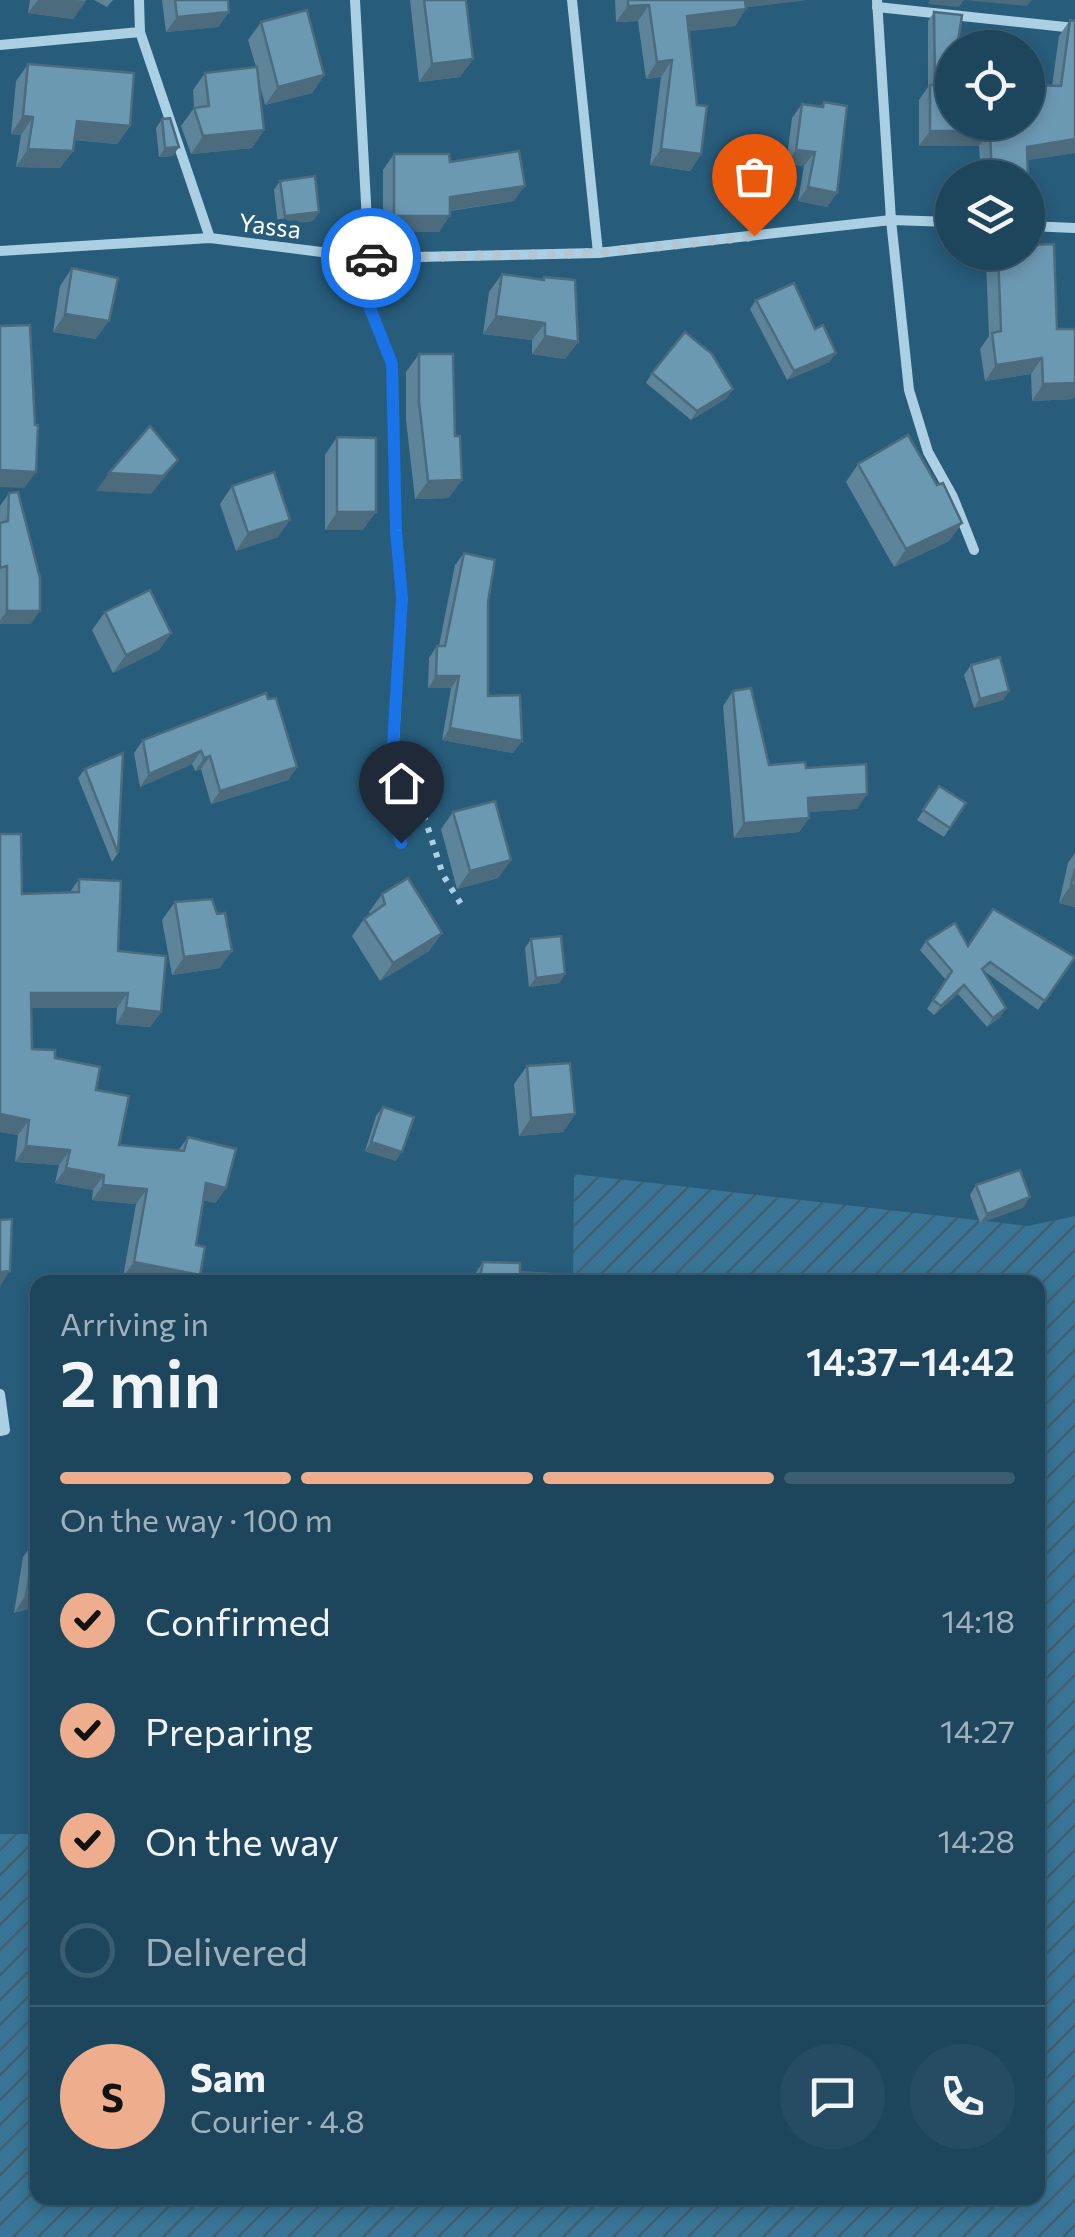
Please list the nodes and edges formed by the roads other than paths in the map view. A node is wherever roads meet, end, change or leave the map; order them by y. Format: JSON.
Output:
{"nodes":[{"id":1,"x":139,"y":0,"type":"edge"},
{"id":2,"x":355,"y":0,"type":"edge"},
{"id":3,"x":572,"y":0,"type":"edge"},
{"id":4,"x":877,"y":3,"type":"edge"},
{"id":5,"x":1075,"y":28,"type":"edge"},
{"id":6,"x":140,"y":32,"type":"junction"},
{"id":7,"x":0,"y":45,"type":"edge"},
{"id":8,"x":891,"y":220,"type":"junction"},
{"id":9,"x":935,"y":221,"type":"edge"},
{"id":10,"x":1045,"y":227,"type":"edge"},
{"id":11,"x":1075,"y":228,"type":"edge"},
{"id":12,"x":210,"y":238,"type":"junction"},
{"id":13,"x":0,"y":251,"type":"edge"},
{"id":14,"x":598,"y":253,"type":"junction"},
{"id":15,"x":369,"y":258,"type":"junction"},
{"id":16,"x":974,"y":550,"type":"dead end"},
{"id":17,"x":401,"y":843,"type":"dead end"},
{"id":18,"x":0,"y":1394,"type":"edge"},
{"id":19,"x":0,"y":1432,"type":"edge"}],
"edges":[{"from":1,"to":6,"type":"street"},
{"from":2,"to":15,"type":"street"},
{"from":3,"to":14,"type":"street"},
{"from":4,"to":5,"type":"street"},
{"from":4,"to":8,"type":"street"},
{"from":6,"to":7,"type":"street"},
{"from":6,"to":12,"type":"street"},
{"from":8,"to":9,"type":"street","name":"Yassa"},
{"from":8,"to":14,"type":"street","name":"Yassa"},
{"from":8,"to":16,"type":"street"},
{"from":10,"to":11,"type":"street"},
{"from":12,"to":13,"type":"street","name":"Yassa"},
{"from":12,"to":15,"type":"street","name":"Yassa"},
{"from":14,"to":15,"type":"street","name":"Yassa"},
{"from":15,"to":17,"type":"street"},
{"from":18,"to":19,"type":"street"}]}
